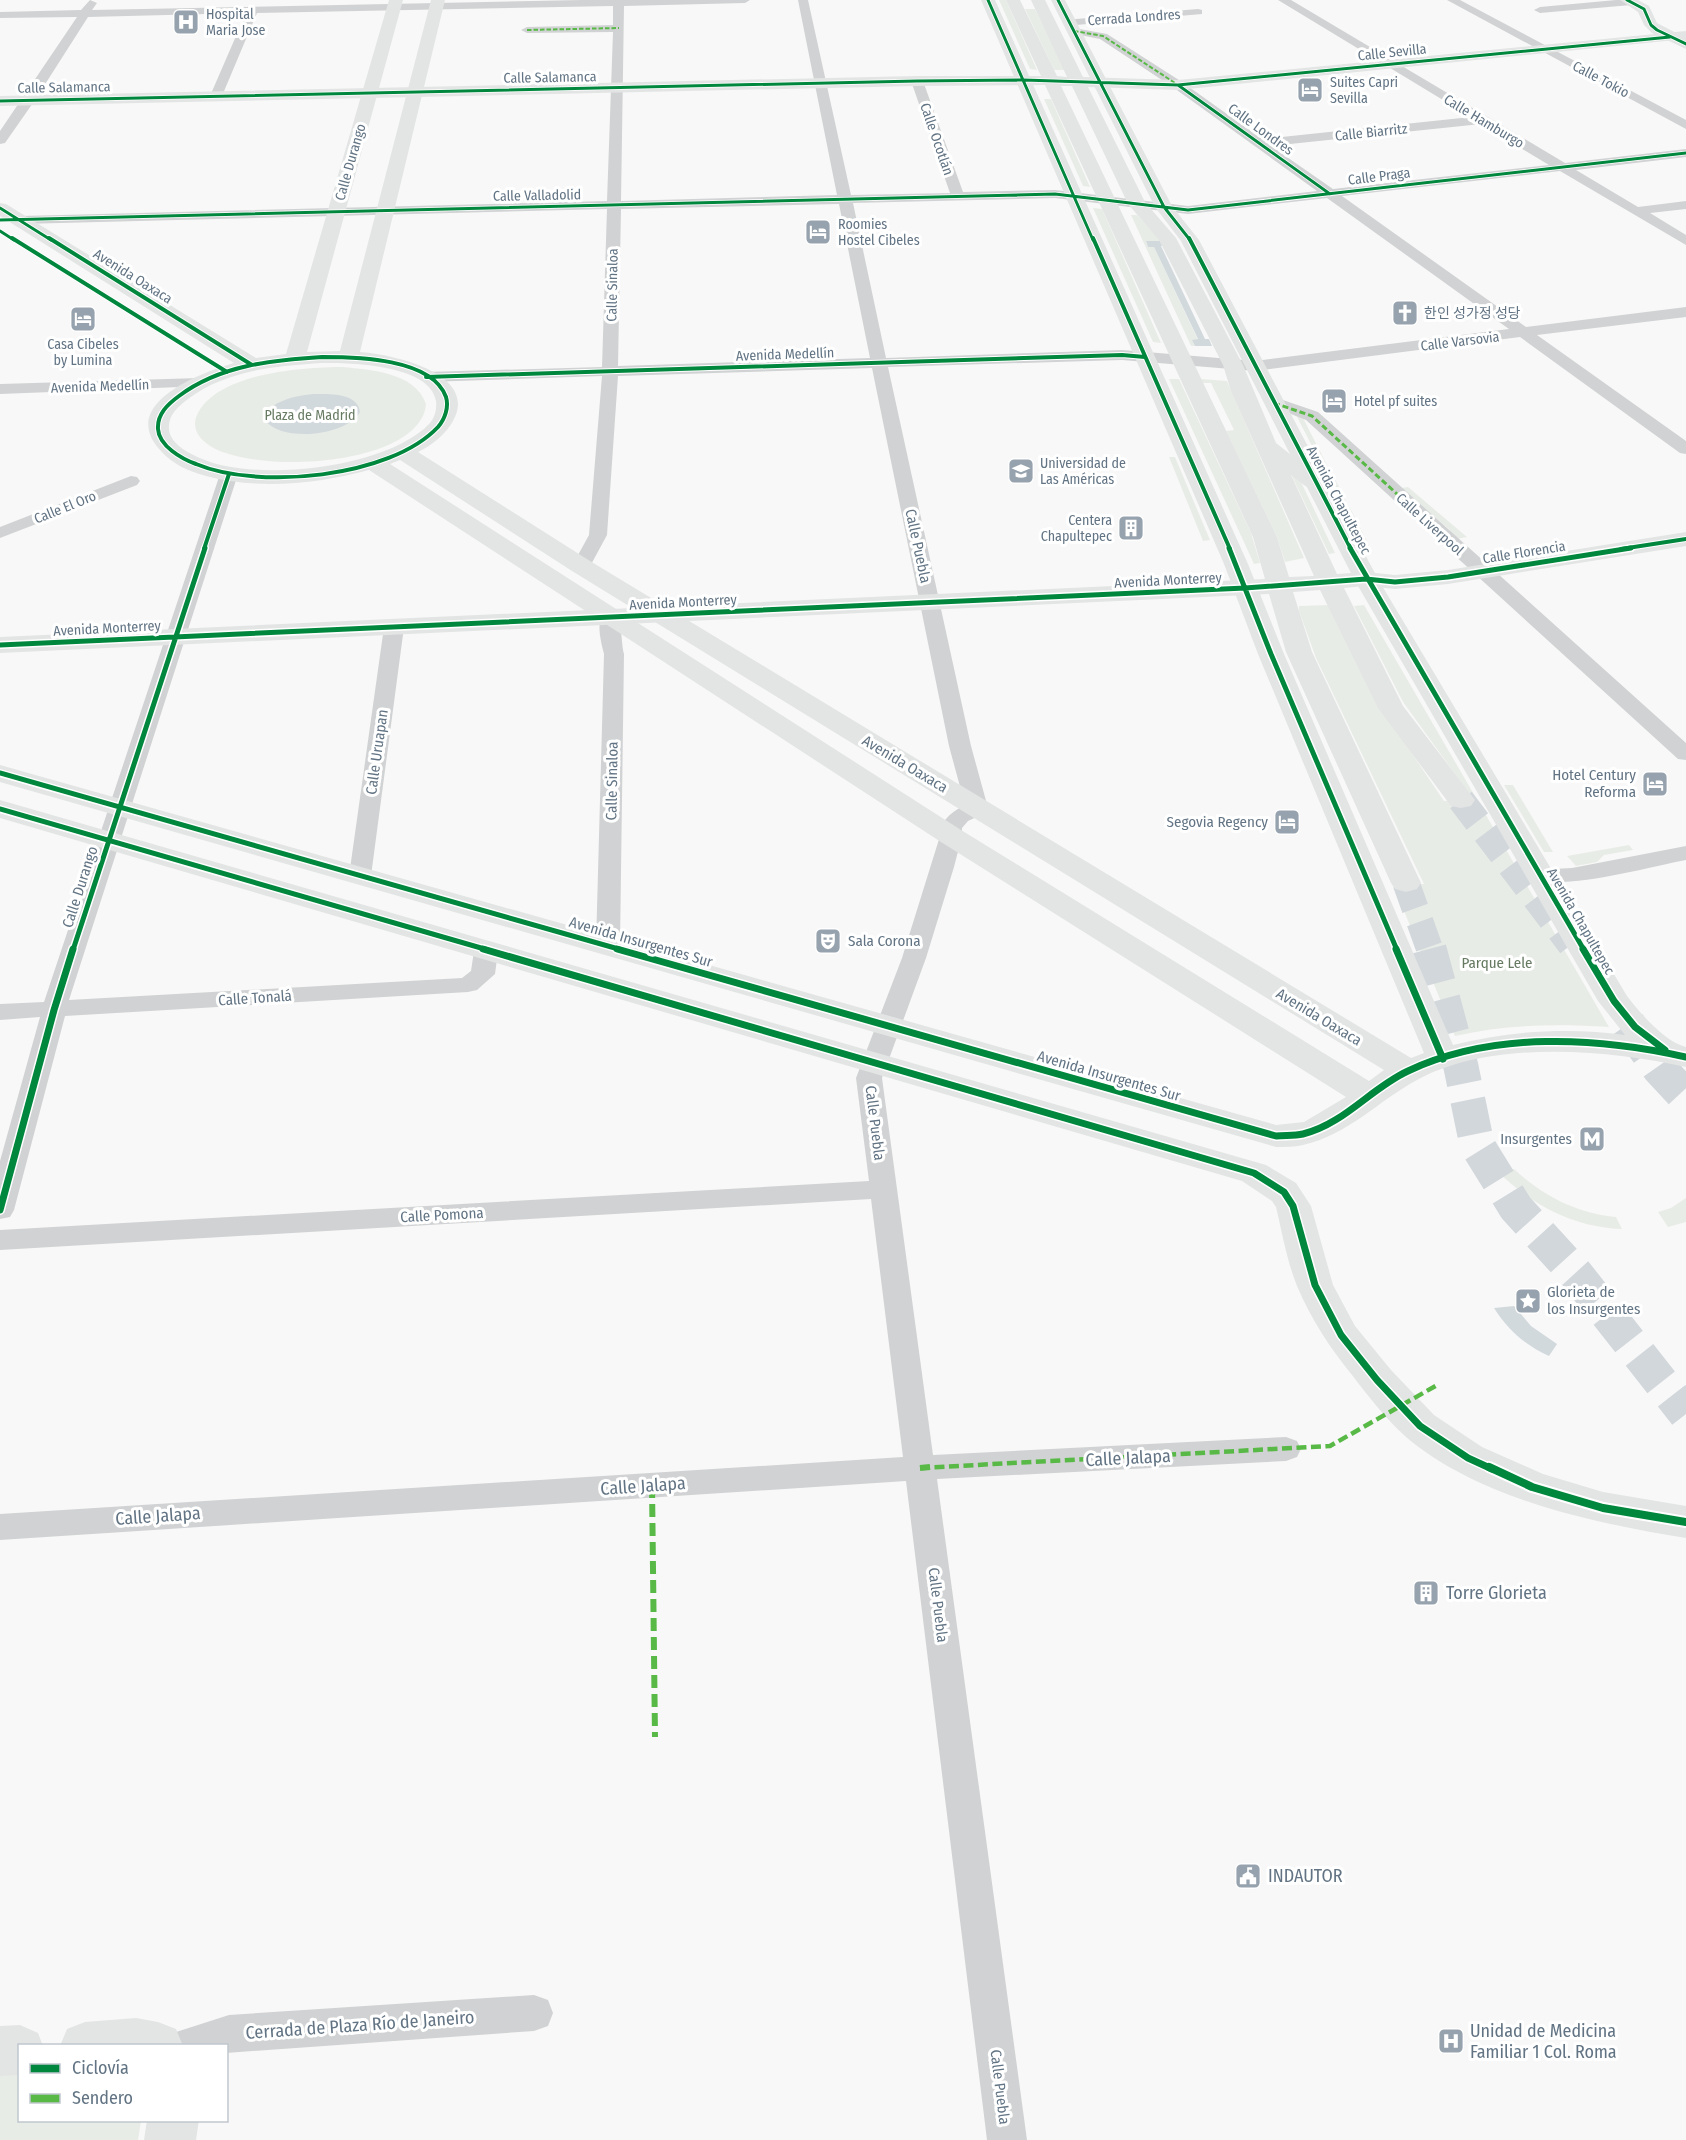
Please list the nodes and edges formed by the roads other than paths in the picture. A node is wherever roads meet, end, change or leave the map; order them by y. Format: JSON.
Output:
{"nodes":[{"id":1,"x":92,"y":0,"type":"edge"},
{"id":2,"x":745,"y":0,"type":"edge"},
{"id":3,"x":803,"y":0,"type":"edge"},
{"id":4,"x":988,"y":0,"type":"edge"},
{"id":5,"x":1013,"y":0,"type":"edge"},
{"id":6,"x":1038,"y":0,"type":"edge"},
{"id":7,"x":1058,"y":0,"type":"edge"},
{"id":8,"x":1283,"y":0,"type":"edge"},
{"id":9,"x":1452,"y":0,"type":"edge"},
{"id":10,"x":619,"y":1,"type":"edge"},
{"id":11,"x":1629,"y":1,"type":"edge"},
{"id":12,"x":437,"y":3,"type":"edge"},
{"id":13,"x":395,"y":4,"type":"edge"},
{"id":14,"x":253,"y":10,"type":"junction"},
{"id":15,"x":1540,"y":10,"type":"dead end"},
{"id":16,"x":1198,"y":12,"type":"dead end"},
{"id":17,"x":84,"y":14,"type":"junction"},
{"id":18,"x":0,"y":15,"type":"edge"},
{"id":19,"x":1072,"y":26,"type":"junction"},
{"id":20,"x":619,"y":28,"type":"junction"},
{"id":21,"x":527,"y":30,"type":"dead end"},
{"id":22,"x":1686,"y":35,"type":"edge"},
{"id":23,"x":1670,"y":36,"type":"junction"},
{"id":24,"x":1686,"y":44,"type":"edge"},
{"id":25,"x":1544,"y":49,"type":"junction"},
{"id":26,"x":1086,"y":54,"type":"junction"},
{"id":27,"x":1389,"y":64,"type":"junction"},
{"id":28,"x":1075,"y":75,"type":"junction"},
{"id":29,"x":1024,"y":80,"type":"junction"},
{"id":30,"x":917,"y":81,"type":"junction"},
{"id":31,"x":1051,"y":81,"type":"junction"},
{"id":32,"x":1101,"y":82,"type":"junction"},
{"id":33,"x":820,"y":83,"type":"junction"},
{"id":34,"x":1178,"y":84,"type":"junction"},
{"id":35,"x":617,"y":87,"type":"junction"},
{"id":36,"x":415,"y":92,"type":"junction"},
{"id":37,"x":370,"y":93,"type":"junction"},
{"id":38,"x":216,"y":96,"type":"junction"},
{"id":39,"x":29,"y":100,"type":"junction"},
{"id":40,"x":0,"y":101,"type":"edge"},
{"id":41,"x":1483,"y":120,"type":"junction"},
{"id":42,"x":1686,"y":125,"type":"edge"},
{"id":43,"x":0,"y":140,"type":"edge"},
{"id":44,"x":1260,"y":143,"type":"junction"},
{"id":45,"x":1683,"y":155,"type":"edge"},
{"id":46,"x":1562,"y":167,"type":"junction"},
{"id":47,"x":1330,"y":194,"type":"junction"},
{"id":48,"x":958,"y":196,"type":"junction"},
{"id":49,"x":1075,"y":196,"type":"junction"},
{"id":50,"x":845,"y":199,"type":"junction"},
{"id":51,"x":1106,"y":200,"type":"junction"},
{"id":52,"x":1137,"y":204,"type":"junction"},
{"id":53,"x":614,"y":205,"type":"junction"},
{"id":54,"x":1686,"y":205,"type":"edge"},
{"id":55,"x":1164,"y":207,"type":"junction"},
{"id":56,"x":0,"y":208,"type":"edge"},
{"id":57,"x":386,"y":211,"type":"junction"},
{"id":58,"x":1636,"y":211,"type":"junction"},
{"id":59,"x":336,"y":212,"type":"junction"},
{"id":60,"x":0,"y":220,"type":"edge"},
{"id":61,"x":21,"y":220,"type":"junction"},
{"id":62,"x":0,"y":231,"type":"edge"},
{"id":63,"x":1686,"y":241,"type":"edge"},
{"id":64,"x":1218,"y":295,"type":"junction"},
{"id":65,"x":1197,"y":296,"type":"junction"},
{"id":66,"x":1686,"y":312,"type":"edge"},
{"id":67,"x":1524,"y":333,"type":"junction"},
{"id":68,"x":349,"y":357,"type":"junction"},
{"id":69,"x":1145,"y":357,"type":"junction"},
{"id":70,"x":295,"y":358,"type":"junction"},
{"id":71,"x":1180,"y":360,"type":"junction"},
{"id":72,"x":879,"y":363,"type":"junction"},
{"id":73,"x":252,"y":365,"type":"junction"},
{"id":74,"x":1244,"y":365,"type":"junction"},
{"id":75,"x":610,"y":371,"type":"junction"},
{"id":76,"x":227,"y":372,"type":"junction"},
{"id":77,"x":426,"y":377,"type":"junction"},
{"id":78,"x":200,"y":383,"type":"junction"},
{"id":79,"x":0,"y":389,"type":"edge"},
{"id":80,"x":1274,"y":402,"type":"junction"},
{"id":81,"x":1266,"y":446,"type":"junction"},
{"id":82,"x":1686,"y":449,"type":"edge"},
{"id":83,"x":403,"y":452,"type":"junction"},
{"id":84,"x":373,"y":463,"type":"junction"},
{"id":85,"x":229,"y":474,"type":"junction"},
{"id":86,"x":131,"y":481,"type":"dead end"},
{"id":87,"x":1317,"y":484,"type":"junction"},
{"id":88,"x":1686,"y":520,"type":"edge"},
{"id":89,"x":0,"y":533,"type":"edge"},
{"id":90,"x":1686,"y":539,"type":"edge"},
{"id":91,"x":1472,"y":564,"type":"junction"},
{"id":92,"x":581,"y":566,"type":"junction"},
{"id":93,"x":1366,"y":579,"type":"junction"},
{"id":94,"x":1329,"y":582,"type":"junction"},
{"id":95,"x":1278,"y":586,"type":"junction"},
{"id":96,"x":1245,"y":588,"type":"junction"},
{"id":97,"x":930,"y":603,"type":"junction"},
{"id":98,"x":663,"y":615,"type":"junction"},
{"id":99,"x":610,"y":617,"type":"junction"},
{"id":100,"x":394,"y":627,"type":"junction"},
{"id":101,"x":176,"y":637,"type":"junction"},
{"id":102,"x":0,"y":645,"type":"edge"},
{"id":103,"x":1686,"y":754,"type":"edge"},
{"id":104,"x":0,"y":773,"type":"edge"},
{"id":105,"x":1461,"y":800,"type":"tunnel mouth"},
{"id":106,"x":119,"y":807,"type":"junction"},
{"id":107,"x":977,"y":808,"type":"junction"},
{"id":108,"x":0,"y":809,"type":"edge"},
{"id":109,"x":951,"y":836,"type":"junction"},
{"id":110,"x":108,"y":840,"type":"junction"},
{"id":111,"x":1686,"y":853,"type":"edge"},
{"id":112,"x":1540,"y":875,"type":"junction"},
{"id":113,"x":360,"y":876,"type":"junction"},
{"id":114,"x":1406,"y":883,"type":"tunnel mouth"},
{"id":115,"x":608,"y":945,"type":"junction"},
{"id":116,"x":486,"y":951,"type":"junction"},
{"id":117,"x":54,"y":1010,"type":"junction"},
{"id":118,"x":0,"y":1012,"type":"edge"},
{"id":119,"x":891,"y":1026,"type":"junction"},
{"id":120,"x":1438,"y":1048,"type":"junction"},
{"id":121,"x":1677,"y":1054,"type":"edge"},
{"id":122,"x":875,"y":1063,"type":"junction"},
{"id":123,"x":1397,"y":1064,"type":"junction"},
{"id":124,"x":1356,"y":1088,"type":"junction"},
{"id":125,"x":884,"y":1189,"type":"junction"},
{"id":126,"x":0,"y":1210,"type":"edge"},
{"id":127,"x":0,"y":1240,"type":"edge"},
{"id":128,"x":1286,"y":1449,"type":"dead end"},
{"id":129,"x":920,"y":1468,"type":"junction"},
{"id":130,"x":1686,"y":1522,"type":"edge"},
{"id":131,"x":0,"y":1527,"type":"edge"},
{"id":132,"x":534,"y":2013,"type":"dead end"},
{"id":133,"x":110,"y":2044,"type":"edge"},
{"id":134,"x":146,"y":2044,"type":"edge"},
{"id":135,"x":195,"y":2044,"type":"edge"},
{"id":136,"x":18,"y":2050,"type":"edge"},
{"id":137,"x":0,"y":2051,"type":"edge"},
{"id":138,"x":172,"y":2122,"type":"edge"},
{"id":139,"x":170,"y":2140,"type":"edge"},
{"id":140,"x":1007,"y":2140,"type":"edge"}],
"edges":[{"from":1,"to":17,"type":"street"},
{"from":2,"to":10,"type":"street"},
{"from":3,"to":33,"type":"street","name":"Calle Puebla"},
{"from":4,"to":29,"type":"main road"},
{"from":5,"to":31,"type":"main road"},
{"from":6,"to":28,"type":"main road","name":"Avenida Chapultepec"},
{"from":7,"to":19,"type":"main road","name":"Avenida Chapultepec"},
{"from":8,"to":27,"type":"street","name":"Calle Hamburgo"},
{"from":9,"to":25,"type":"street","name":"Calle Tokio"},
{"from":10,"to":12,"type":"street"},
{"from":10,"to":20,"type":"street","name":"Calle Sinaloa"},
{"from":11,"to":15,"type":"street"},
{"from":11,"to":23,"type":"main road"},
{"from":12,"to":13,"type":"street"},
{"from":12,"to":36,"type":"main road"},
{"from":13,"to":14,"type":"street"},
{"from":13,"to":37,"type":"main road","name":"Calle Durango"},
{"from":14,"to":17,"type":"street"},
{"from":14,"to":38,"type":"street"},
{"from":16,"to":19,"type":"street","name":"Cerrada Londres"},
{"from":17,"to":18,"type":"street"},
{"from":17,"to":39,"type":"street"},
{"from":19,"to":26,"type":"main road","name":"Avenida Chapultepec"},
{"from":19,"to":34,"type":"street","name":"Calle Londres"},
{"from":20,"to":21,"type":"street"},
{"from":20,"to":35,"type":"street","name":"Calle Sinaloa"},
{"from":22,"to":23,"type":"main road","name":"Calle Sevilla"},
{"from":23,"to":24,"type":"main road"},
{"from":23,"to":25,"type":"main road","name":"Calle Sevilla"},
{"from":25,"to":27,"type":"main road","name":"Calle Sevilla"},
{"from":25,"to":42,"type":"street","name":"Calle Tokio"},
{"from":26,"to":28,"type":"main road"},
{"from":26,"to":32,"type":"main road","name":"Avenida Chapultepec"},
{"from":27,"to":34,"type":"main road","name":"Calle Sevilla"},
{"from":27,"to":41,"type":"street","name":"Calle Hamburgo"},
{"from":28,"to":31,"type":"main road","name":"Calle Salamanca"},
{"from":28,"to":32,"type":"main road","name":"Calle Salamanca"},
{"from":28,"to":52,"type":"main road","name":"Avenida Chapultepec"},
{"from":29,"to":30,"type":"main road","name":"Calle Salamanca"},
{"from":29,"to":31,"type":"main road","name":"Calle Salamanca"},
{"from":29,"to":49,"type":"main road"},
{"from":30,"to":33,"type":"main road","name":"Calle Salamanca"},
{"from":30,"to":48,"type":"street","name":"Calle Ocotlán"},
{"from":31,"to":51,"type":"main road"},
{"from":32,"to":34,"type":"main road","name":"Calle Sevilla"},
{"from":32,"to":55,"type":"main road","name":"Avenida Chapultepec"},
{"from":33,"to":35,"type":"main road","name":"Calle Salamanca"},
{"from":33,"to":50,"type":"street","name":"Calle Puebla"},
{"from":34,"to":44,"type":"street","name":"Calle Londres"},
{"from":35,"to":36,"type":"main road","name":"Calle Salamanca"},
{"from":35,"to":53,"type":"street","name":"Calle Sinaloa"},
{"from":36,"to":37,"type":"main road","name":"Calle Salamanca"},
{"from":36,"to":57,"type":"main road"},
{"from":37,"to":38,"type":"main road","name":"Calle Salamanca"},
{"from":37,"to":59,"type":"main road","name":"Calle Durango"},
{"from":38,"to":39,"type":"main road","name":"Calle Salamanca"},
{"from":39,"to":40,"type":"main road","name":"Calle Salamanca"},
{"from":39,"to":43,"type":"street"},
{"from":41,"to":44,"type":"street","name":"Calle Biarritz"},
{"from":41,"to":46,"type":"street","name":"Calle Hamburgo"},
{"from":44,"to":47,"type":"street","name":"Calle Londres"},
{"from":45,"to":46,"type":"street","name":"Calle Praga"},
{"from":46,"to":47,"type":"street","name":"Calle Praga"},
{"from":46,"to":58,"type":"street","name":"Calle Hamburgo"},
{"from":47,"to":55,"type":"street","name":"Calle Praga"},
{"from":47,"to":67,"type":"street","name":"Calle Londres"},
{"from":48,"to":49,"type":"street","name":"Calle Valladolid"},
{"from":48,"to":50,"type":"street","name":"Calle Valladolid"},
{"from":49,"to":51,"type":"street","name":"Calle Praga"},
{"from":49,"to":69,"type":"main road"},
{"from":50,"to":53,"type":"street","name":"Calle Valladolid"},
{"from":50,"to":72,"type":"street","name":"Calle Puebla"},
{"from":51,"to":52,"type":"street","name":"Calle Praga"},
{"from":51,"to":71,"type":"main road"},
{"from":52,"to":55,"type":"street","name":"Calle Praga"},
{"from":52,"to":65,"type":"main road","name":"Avenida Chapultepec"},
{"from":53,"to":57,"type":"street","name":"Calle Valladolid"},
{"from":53,"to":75,"type":"street","name":"Calle Sinaloa"},
{"from":54,"to":58,"type":"street"},
{"from":55,"to":64,"type":"main road","name":"Avenida Chapultepec"},
{"from":56,"to":61,"type":"main road","name":"Avenida Oaxaca"},
{"from":57,"to":59,"type":"street","name":"Calle Valladolid"},
{"from":57,"to":68,"type":"main road"},
{"from":58,"to":63,"type":"street","name":"Calle Hamburgo"},
{"from":59,"to":61,"type":"street","name":"Calle Valladolid"},
{"from":59,"to":70,"type":"main road","name":"Calle Durango"},
{"from":60,"to":61,"type":"main road","name":"Calle Valladolid"},
{"from":61,"to":73,"type":"main road","name":"Avenida Oaxaca"},
{"from":62,"to":76,"type":"main road"},
{"from":64,"to":65,"type":"main road"},
{"from":64,"to":74,"type":"main road","name":"Avenida Chapultepec"},
{"from":65,"to":74,"type":"main road","name":"Avenida Chapultepec"},
{"from":66,"to":67,"type":"street","name":"Calle Varsovia"},
{"from":67,"to":74,"type":"street","name":"Calle Varsovia"},
{"from":67,"to":82,"type":"street","name":"Calle Londres"},
{"from":68,"to":70,"type":"main road"},
{"from":68,"to":77,"type":"main road"},
{"from":69,"to":71,"type":"street","name":"Avenida Medellín"},
{"from":69,"to":72,"type":"street","name":"Avenida Medellín"},
{"from":69,"to":96,"type":"main road"},
{"from":70,"to":73,"type":"main road"},
{"from":71,"to":74,"type":"street","name":"Avenida Medellín"},
{"from":71,"to":95,"type":"main road"},
{"from":72,"to":75,"type":"street","name":"Avenida Medellín"},
{"from":72,"to":97,"type":"street","name":"Calle Puebla"},
{"from":73,"to":76,"type":"main road"},
{"from":74,"to":80,"type":"main road","name":"Avenida Chapultepec"},
{"from":74,"to":81,"type":"main road","name":"Avenida Chapultepec"},
{"from":75,"to":77,"type":"street","name":"Avenida Medellín"},
{"from":75,"to":92,"type":"street","name":"Calle Sinaloa"},
{"from":76,"to":78,"type":"main road"},
{"from":77,"to":83,"type":"main road"},
{"from":78,"to":79,"type":"street","name":"Avenida Medellín"},
{"from":78,"to":85,"type":"main road"},
{"from":80,"to":87,"type":"main road","name":"Avenida Chapultepec"},
{"from":80,"to":91,"type":"street","name":"Calle Liverpool"},
{"from":81,"to":87,"type":"main road"},
{"from":81,"to":94,"type":"main road","name":"Avenida Chapultepec"},
{"from":83,"to":84,"type":"main road"},
{"from":83,"to":92,"type":"main road","name":"Avenida Oaxaca"},
{"from":84,"to":85,"type":"main road"},
{"from":84,"to":99,"type":"main road"},
{"from":85,"to":101,"type":"street","name":"Calle Durango"},
{"from":86,"to":89,"type":"street","name":"Calle El Oro"},
{"from":87,"to":93,"type":"main road","name":"Avenida Chapultepec"},
{"from":88,"to":91,"type":"main road","name":"Calle Florencia"},
{"from":90,"to":91,"type":"main road","name":"Calle Florencia"},
{"from":91,"to":93,"type":"main road","name":"Calle Florencia"},
{"from":91,"to":103,"type":"street","name":"Calle Liverpool"},
{"from":92,"to":98,"type":"main road","name":"Avenida Oaxaca"},
{"from":93,"to":94,"type":"main road","name":"Avenida Monterrey"},
{"from":93,"to":112,"type":"main road","name":"Avenida Chapultepec"},
{"from":94,"to":95,"type":"main road","name":"Avenida Monterrey"},
{"from":94,"to":105,"type":"main road","name":"Avenida Chapultepec"},
{"from":95,"to":96,"type":"main road","name":"Avenida Monterrey"},
{"from":95,"to":114,"type":"main road"},
{"from":96,"to":97,"type":"main road","name":"Avenida Monterrey"},
{"from":96,"to":120,"type":"main road"},
{"from":97,"to":98,"type":"main road","name":"Avenida Monterrey"},
{"from":97,"to":107,"type":"street","name":"Calle Puebla"},
{"from":98,"to":99,"type":"main road","name":"Avenida Monterrey"},
{"from":98,"to":107,"type":"main road","name":"Avenida Oaxaca"},
{"from":99,"to":100,"type":"main road","name":"Avenida Monterrey"},
{"from":99,"to":109,"type":"main road"},
{"from":99,"to":115,"type":"street","name":"Calle Sinaloa"},
{"from":100,"to":101,"type":"main road","name":"Avenida Monterrey"},
{"from":100,"to":113,"type":"street","name":"Calle Uruapan"},
{"from":101,"to":102,"type":"main road","name":"Avenida Monterrey"},
{"from":101,"to":106,"type":"street","name":"Calle Durango"},
{"from":104,"to":106,"type":"main road","name":"Avenida Insurgentes Sur"},
{"from":106,"to":110,"type":"street","name":"Calle Durango"},
{"from":106,"to":113,"type":"main road","name":"Avenida Insurgentes Sur"},
{"from":107,"to":109,"type":"street","name":"Calle Puebla"},
{"from":107,"to":123,"type":"main road","name":"Avenida Oaxaca"},
{"from":108,"to":110,"type":"main road"},
{"from":109,"to":119,"type":"street","name":"Calle Puebla"},
{"from":109,"to":124,"type":"main road"},
{"from":110,"to":116,"type":"main road"},
{"from":110,"to":117,"type":"street","name":"Calle Durango"},
{"from":111,"to":112,"type":"street"},
{"from":112,"to":121,"type":"main road","name":"Avenida Chapultepec"},
{"from":113,"to":115,"type":"main road","name":"Avenida Insurgentes Sur"},
{"from":115,"to":119,"type":"main road","name":"Avenida Insurgentes Sur"},
{"from":116,"to":117,"type":"street","name":"Calle Tonalá"},
{"from":116,"to":122,"type":"main road"},
{"from":117,"to":118,"type":"street","name":"Calle Tonalá"},
{"from":117,"to":126,"type":"street","name":"Calle Durango"},
{"from":119,"to":122,"type":"street","name":"Calle Puebla"},
{"from":119,"to":124,"type":"main road","name":"Avenida Insurgentes Sur"},
{"from":120,"to":121,"type":"main road"},
{"from":120,"to":123,"type":"main road"},
{"from":122,"to":125,"type":"street","name":"Calle Puebla"},
{"from":122,"to":130,"type":"main road"},
{"from":123,"to":124,"type":"main road"},
{"from":125,"to":127,"type":"street","name":"Calle Pomona"},
{"from":125,"to":129,"type":"street","name":"Calle Puebla"},
{"from":128,"to":129,"type":"street","name":"Calle Jalapa"},
{"from":129,"to":131,"type":"street","name":"Calle Jalapa"},
{"from":129,"to":140,"type":"street","name":"Calle Puebla"},
{"from":132,"to":135,"type":"street","name":"Cerrada de Plaza Río de Janeiro"},
{"from":133,"to":134,"type":"main road"},
{"from":136,"to":137,"type":"main road"},
{"from":138,"to":139,"type":"main road"}]}
